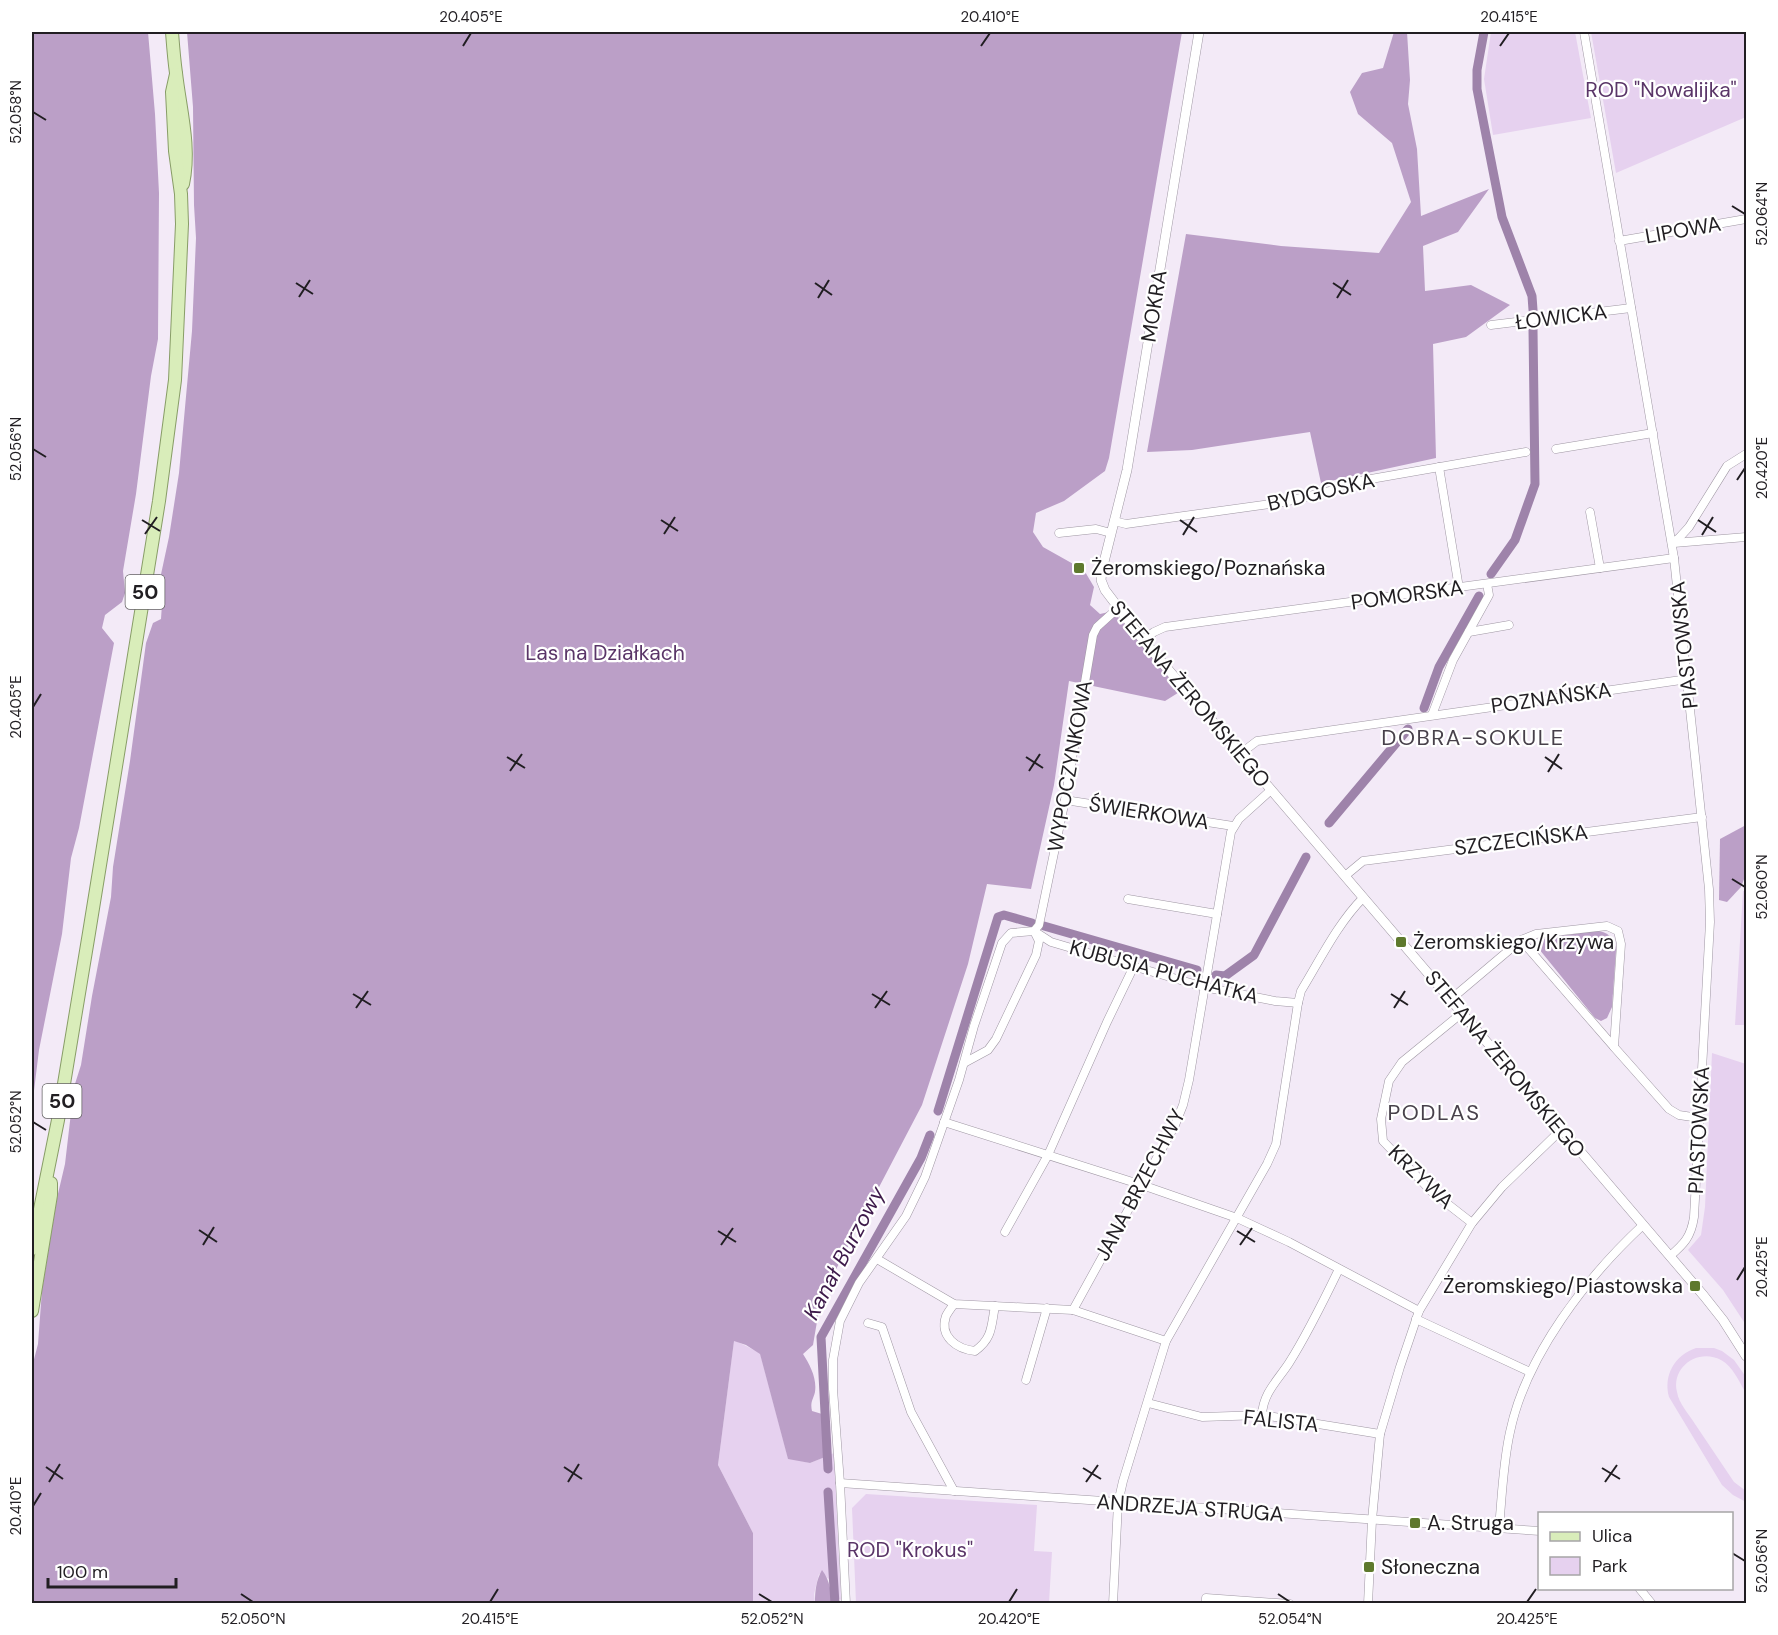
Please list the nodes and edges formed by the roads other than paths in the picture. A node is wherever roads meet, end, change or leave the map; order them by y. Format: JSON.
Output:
{"nodes":[{"id":1,"x":172,"y":32,"type":"edge"},
{"id":2,"x":1199,"y":32,"type":"edge"},
{"id":3,"x":1584,"y":32,"type":"edge"},
{"id":4,"x":1746,"y":219,"type":"edge"},
{"id":5,"x":1619,"y":241,"type":"junction"},
{"id":6,"x":1631,"y":308,"type":"junction"},
{"id":7,"x":1491,"y":326,"type":"dead end"},
{"id":8,"x":1653,"y":433,"type":"junction"},
{"id":9,"x":1556,"y":449,"type":"dead end"},
{"id":10,"x":1526,"y":452,"type":"dead end"},
{"id":11,"x":1746,"y":454,"type":"edge"},
{"id":12,"x":1439,"y":467,"type":"junction"},
{"id":13,"x":1590,"y":512,"type":"dead end"},
{"id":14,"x":1114,"y":521,"type":"junction"},
{"id":15,"x":1059,"y":533,"type":"dead end"},
{"id":16,"x":1112,"y":533,"type":"junction"},
{"id":17,"x":1746,"y":537,"type":"edge"},
{"id":18,"x":1672,"y":543,"type":"junction"},
{"id":19,"x":1674,"y":558,"type":"junction"},
{"id":20,"x":1600,"y":568,"type":"junction"},
{"id":21,"x":1101,"y":579,"type":"joint"},
{"id":22,"x":1487,"y":584,"type":"junction"},
{"id":23,"x":1459,"y":588,"type":"junction"},
{"id":24,"x":1118,"y":608,"type":"junction"},
{"id":25,"x":1509,"y":625,"type":"dead end"},
{"id":26,"x":1469,"y":632,"type":"junction"},
{"id":27,"x":1143,"y":640,"type":"junction"},
{"id":28,"x":1688,"y":679,"type":"junction"},
{"id":29,"x":1432,"y":715,"type":"junction"},
{"id":30,"x":1240,"y":754,"type":"junction"},
{"id":31,"x":1271,"y":790,"type":"junction"},
{"id":32,"x":1065,"y":800,"type":"junction"},
{"id":33,"x":1702,"y":817,"type":"junction"},
{"id":34,"x":1233,"y":826,"type":"junction"},
{"id":35,"x":1345,"y":876,"type":"junction"},
{"id":36,"x":1128,"y":898,"type":"dead end"},
{"id":37,"x":1363,"y":898,"type":"junction"},
{"id":38,"x":1217,"y":914,"type":"junction"},
{"id":39,"x":1034,"y":932,"type":"junction"},
{"id":40,"x":1521,"y":940,"type":"junction"},
{"id":41,"x":1134,"y":966,"type":"junction"},
{"id":42,"x":1204,"y":987,"type":"junction"},
{"id":43,"x":1450,"y":1000,"type":"junction"},
{"id":44,"x":1298,"y":1003,"type":"junction"},
{"id":45,"x":1462,"y":1013,"type":"junction"},
{"id":46,"x":1614,"y":1047,"type":"junction"},
{"id":47,"x":964,"y":1063,"type":"junction"},
{"id":48,"x":1700,"y":1118,"type":"junction"},
{"id":49,"x":944,"y":1122,"type":"junction"},
{"id":50,"x":1561,"y":1130,"type":"junction"},
{"id":51,"x":52,"y":1155,"type":"junction"},
{"id":52,"x":1048,"y":1155,"type":"junction"},
{"id":53,"x":1142,"y":1185,"type":"junction"},
{"id":54,"x":1237,"y":1218,"type":"junction"},
{"id":55,"x":1472,"y":1223,"type":"junction"},
{"id":56,"x":1643,"y":1225,"type":"junction"},
{"id":57,"x":1005,"y":1232,"type":"dead end"},
{"id":58,"x":32,"y":1249,"type":"edge"},
{"id":59,"x":1670,"y":1256,"type":"junction"},
{"id":60,"x":877,"y":1259,"type":"junction"},
{"id":61,"x":1340,"y":1269,"type":"junction"},
{"id":62,"x":954,"y":1304,"type":"junction"},
{"id":63,"x":994,"y":1306,"type":"junction"},
{"id":64,"x":1047,"y":1308,"type":"junction"},
{"id":65,"x":1073,"y":1310,"type":"junction"},
{"id":66,"x":32,"y":1311,"type":"edge"},
{"id":67,"x":1417,"y":1315,"type":"junction"},
{"id":68,"x":868,"y":1323,"type":"dead end"},
{"id":69,"x":1166,"y":1341,"type":"junction"},
{"id":70,"x":1746,"y":1356,"type":"edge"},
{"id":71,"x":1530,"y":1372,"type":"junction"},
{"id":72,"x":1026,"y":1380,"type":"dead end"},
{"id":73,"x":1148,"y":1403,"type":"junction"},
{"id":74,"x":1262,"y":1415,"type":"junction"},
{"id":75,"x":1380,"y":1434,"type":"junction"},
{"id":76,"x":840,"y":1483,"type":"junction"},
{"id":77,"x":954,"y":1491,"type":"junction"},
{"id":78,"x":1118,"y":1503,"type":"junction"},
{"id":79,"x":1372,"y":1520,"type":"junction"},
{"id":80,"x":1499,"y":1528,"type":"junction"},
{"id":81,"x":1538,"y":1531,"type":"edge"},
{"id":82,"x":1641,"y":1590,"type":"edge"},
{"id":83,"x":1206,"y":1601,"type":"edge"},
{"id":84,"x":846,"y":1604,"type":"edge"},
{"id":85,"x":1113,"y":1604,"type":"edge"},
{"id":86,"x":1290,"y":1604,"type":"edge"},
{"id":87,"x":1368,"y":1604,"type":"edge"},
{"id":88,"x":1652,"y":1604,"type":"edge"}],
"edges":[{"from":1,"to":51,"type":"main road","number":"50"},
{"from":2,"to":14,"type":"street","name":"MOKRA"},
{"from":3,"to":5,"type":"street","name":"PIASTOWSKA"},
{"from":4,"to":5,"type":"street","name":"LIPOWA"},
{"from":5,"to":6,"type":"street","name":"PIASTOWSKA"},
{"from":6,"to":7,"type":"street","name":"ŁOWICKA"},
{"from":6,"to":8,"type":"street","name":"PIASTOWSKA"},
{"from":8,"to":9,"type":"street"},
{"from":8,"to":18,"type":"street","name":"PIASTOWSKA"},
{"from":10,"to":12,"type":"street","name":"BYDGOSKA"},
{"from":11,"to":18,"type":"street"},
{"from":12,"to":14,"type":"street","name":"BYDGOSKA"},
{"from":12,"to":23,"type":"street"},
{"from":13,"to":20,"type":"street"},
{"from":14,"to":16,"type":"street","name":"MOKRA"},
{"from":15,"to":16,"type":"street"},
{"from":16,"to":21,"type":"street","name":"MOKRA"},
{"from":17,"to":18,"type":"street"},
{"from":18,"to":19,"type":"street","name":"PIASTOWSKA"},
{"from":19,"to":20,"type":"street","name":"POMORSKA"},
{"from":19,"to":28,"type":"street","name":"PIASTOWSKA"},
{"from":20,"to":22,"type":"street","name":"POMORSKA"},
{"from":21,"to":24,"type":"street","name":"STEFANA ŻEROMSKIEGO"},
{"from":22,"to":23,"type":"street","name":"POMORSKA"},
{"from":22,"to":26,"type":"street"},
{"from":23,"to":27,"type":"street","name":"POMORSKA"},
{"from":24,"to":27,"type":"street","name":"STEFANA ŻEROMSKIEGO"},
{"from":24,"to":32,"type":"street","name":"WYPOCZYNKOWA"},
{"from":25,"to":26,"type":"street"},
{"from":26,"to":29,"type":"street"},
{"from":27,"to":30,"type":"street","name":"STEFANA ŻEROMSKIEGO"},
{"from":28,"to":29,"type":"street","name":"POZNAŃSKA"},
{"from":28,"to":33,"type":"street","name":"PIASTOWSKA"},
{"from":29,"to":30,"type":"street","name":"POZNAŃSKA"},
{"from":30,"to":31,"type":"street","name":"STEFANA ŻEROMSKIEGO"},
{"from":31,"to":34,"type":"street"},
{"from":31,"to":35,"type":"street","name":"STEFANA ŻEROMSKIEGO"},
{"from":32,"to":34,"type":"street","name":"ŚWIERKOWA"},
{"from":32,"to":39,"type":"street","name":"WYPOCZYNKOWA"},
{"from":33,"to":35,"type":"street","name":"SZCZECIŃSKA"},
{"from":33,"to":48,"type":"street","name":"PIASTOWSKA"},
{"from":34,"to":38,"type":"street","name":"JANA BRZECHWY"},
{"from":35,"to":37,"type":"street","name":"STEFANA ŻEROMSKIEGO"},
{"from":36,"to":38,"type":"street"},
{"from":37,"to":43,"type":"street","name":"STEFANA ŻEROMSKIEGO"},
{"from":37,"to":44,"type":"street"},
{"from":38,"to":42,"type":"street","name":"JANA BRZECHWY"},
{"from":39,"to":41,"type":"street","name":"KUBUSIA PUCHATKA"},
{"from":39,"to":47,"type":"street","name":"WYPOCZYNKOWA"},
{"from":39,"to":47,"type":"street"},
{"from":40,"to":43,"type":"street"},
{"from":40,"to":46,"type":"street"},
{"from":40,"to":46,"type":"street"},
{"from":41,"to":42,"type":"street","name":"KUBUSIA PUCHATKA"},
{"from":41,"to":52,"type":"street"},
{"from":42,"to":44,"type":"street","name":"KUBUSIA PUCHATKA"},
{"from":42,"to":53,"type":"street","name":"JANA BRZECHWY"},
{"from":43,"to":45,"type":"street","name":"STEFANA ŻEROMSKIEGO"},
{"from":44,"to":54,"type":"street"},
{"from":45,"to":50,"type":"street","name":"STEFANA ŻEROMSKIEGO"},
{"from":45,"to":55,"type":"street","name":"KRZYWA"},
{"from":46,"to":48,"type":"street"},
{"from":47,"to":49,"type":"street"},
{"from":48,"to":59,"type":"street","name":"PIASTOWSKA"},
{"from":49,"to":52,"type":"street"},
{"from":49,"to":60,"type":"street"},
{"from":50,"to":55,"type":"street"},
{"from":50,"to":56,"type":"street","name":"STEFANA ŻEROMSKIEGO"},
{"from":51,"to":58,"type":"main road","number":"50"},
{"from":51,"to":66,"type":"main road","number":"50"},
{"from":52,"to":53,"type":"street"},
{"from":52,"to":57,"type":"street"},
{"from":53,"to":54,"type":"street"},
{"from":53,"to":65,"type":"street","name":"JANA BRZECHWY"},
{"from":54,"to":61,"type":"street"},
{"from":54,"to":69,"type":"street"},
{"from":55,"to":67,"type":"street"},
{"from":56,"to":59,"type":"street","name":"STEFANA ŻEROMSKIEGO"},
{"from":56,"to":71,"type":"street"},
{"from":59,"to":70,"type":"street","name":"STEFANA ŻEROMSKIEGO"},
{"from":60,"to":62,"type":"street"},
{"from":60,"to":76,"type":"street"},
{"from":61,"to":67,"type":"street"},
{"from":61,"to":74,"type":"street"},
{"from":62,"to":63,"type":"street"},
{"from":62,"to":63,"type":"street"},
{"from":63,"to":64,"type":"street"},
{"from":64,"to":65,"type":"street"},
{"from":64,"to":72,"type":"street"},
{"from":65,"to":69,"type":"street"},
{"from":67,"to":71,"type":"street"},
{"from":67,"to":75,"type":"street"},
{"from":68,"to":77,"type":"street"},
{"from":69,"to":73,"type":"street"},
{"from":71,"to":80,"type":"street"},
{"from":73,"to":74,"type":"street","name":"FALISTA"},
{"from":73,"to":78,"type":"street"},
{"from":74,"to":75,"type":"street","name":"FALISTA"},
{"from":75,"to":79,"type":"street"},
{"from":76,"to":77,"type":"street","name":"ANDRZEJA STRUGA"},
{"from":76,"to":84,"type":"street"},
{"from":77,"to":78,"type":"street","name":"ANDRZEJA STRUGA"},
{"from":78,"to":79,"type":"street","name":"ANDRZEJA STRUGA"},
{"from":78,"to":85,"type":"street"},
{"from":79,"to":80,"type":"street","name":"ANDRZEJA STRUGA"},
{"from":79,"to":87,"type":"street"},
{"from":80,"to":81,"type":"street","name":"ANDRZEJA STRUGA"},
{"from":82,"to":88,"type":"street"},
{"from":83,"to":86,"type":"street"}]}
